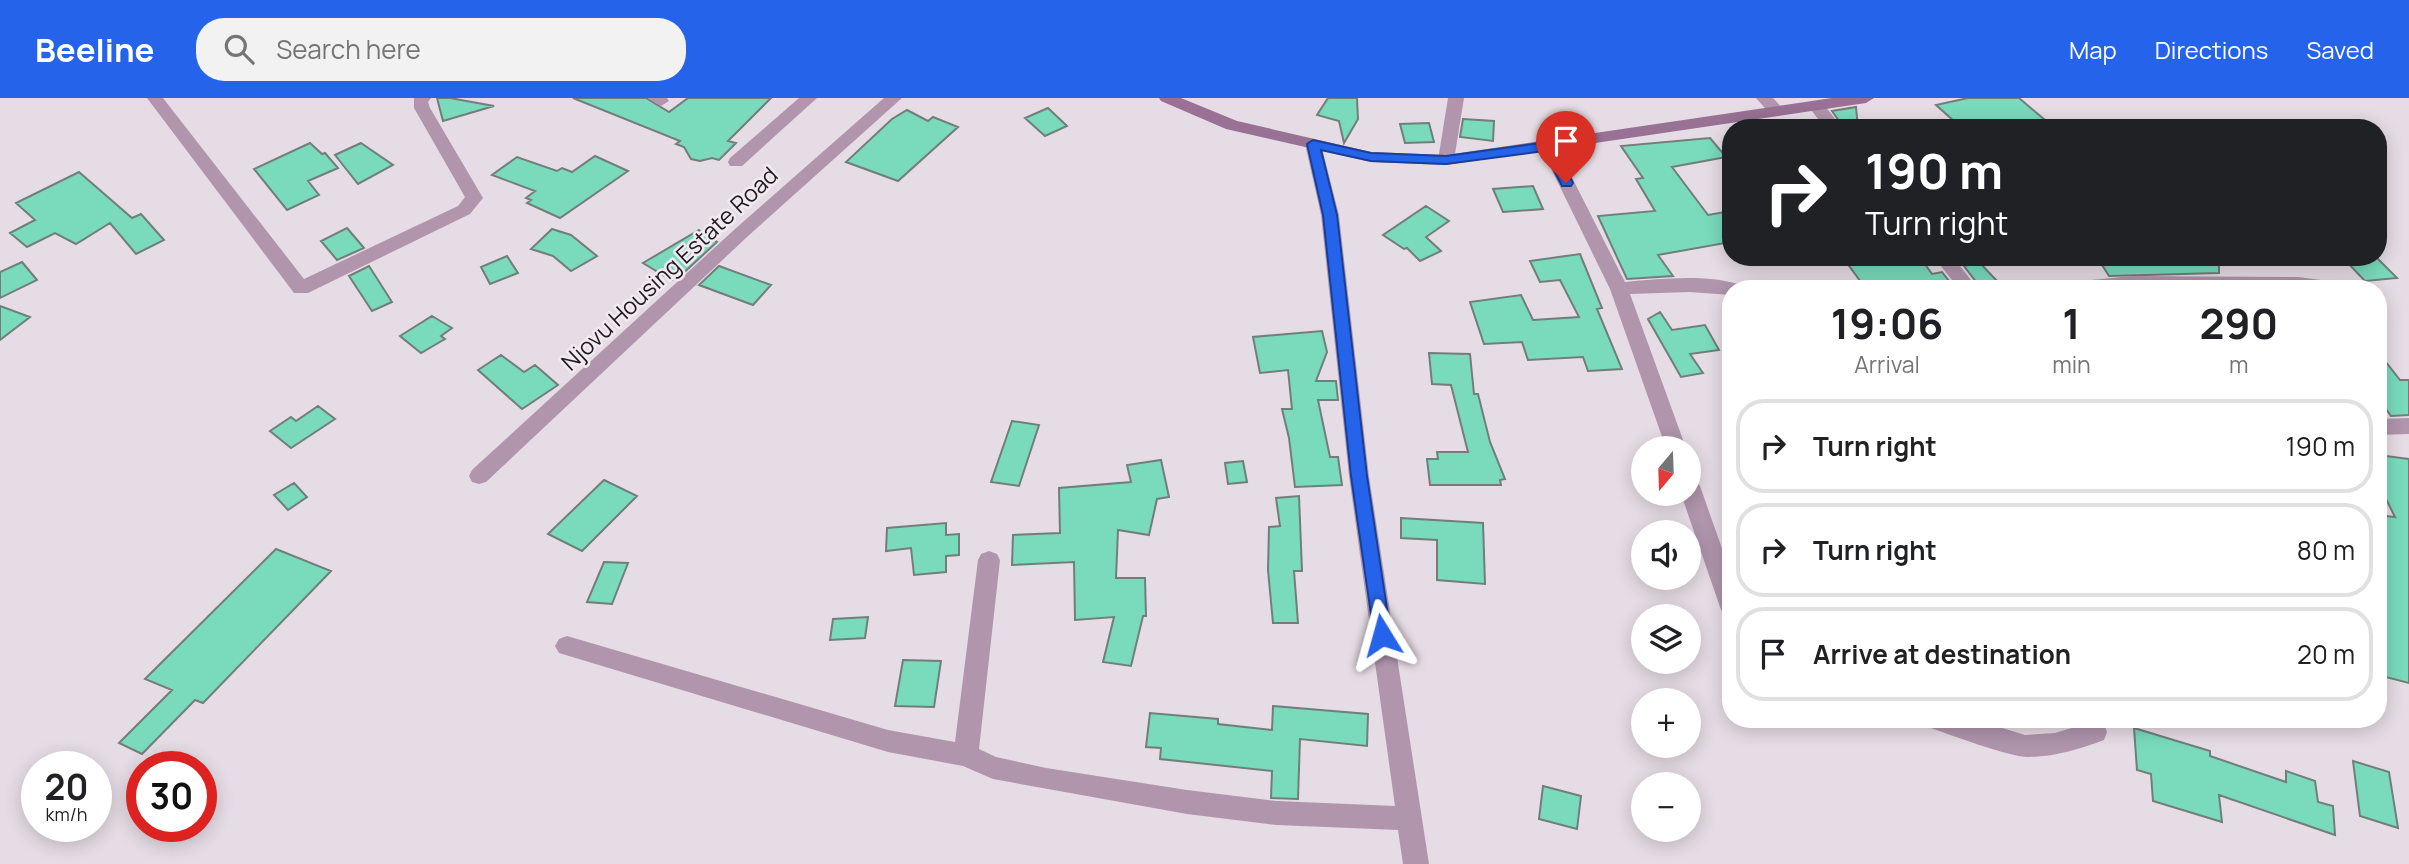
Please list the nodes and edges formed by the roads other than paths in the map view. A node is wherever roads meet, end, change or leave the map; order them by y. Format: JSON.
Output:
{"nodes":[{"id":1,"x":155,"y":98,"type":"edge"},
{"id":2,"x":423,"y":98,"type":"edge"},
{"id":3,"x":809,"y":98,"type":"edge"},
{"id":4,"x":894,"y":98,"type":"edge"},
{"id":5,"x":1167,"y":98,"type":"edge"},
{"id":6,"x":1456,"y":98,"type":"edge"},
{"id":7,"x":1765,"y":98,"type":"edge"},
{"id":8,"x":1866,"y":98,"type":"edge"},
{"id":9,"x":1815,"y":106,"type":"junction"},
{"id":10,"x":1777,"y":111,"type":"junction"},
{"id":11,"x":1722,"y":119,"type":"edge"},
{"id":12,"x":1725,"y":119,"type":"edge"},
{"id":13,"x":1826,"y":119,"type":"edge"},
{"id":14,"x":1313,"y":144,"type":"junction"},
{"id":15,"x":1548,"y":146,"type":"junction"},
{"id":16,"x":1446,"y":160,"type":"junction"},
{"id":17,"x":736,"y":162,"type":"dead end"},
{"id":18,"x":1950,"y":266,"type":"edge"},
{"id":19,"x":1962,"y":280,"type":"edge"},
{"id":20,"x":1619,"y":289,"type":"junction"},
{"id":21,"x":1722,"y":289,"type":"edge"},
{"id":22,"x":2409,"y":426,"type":"edge"},
{"id":23,"x":2387,"y":427,"type":"edge"},
{"id":24,"x":1672,"y":436,"type":"edge"},
{"id":25,"x":479,"y":476,"type":"dead end"},
{"id":26,"x":1696,"y":506,"type":"edge"},
{"id":27,"x":989,"y":560,"type":"dead end"},
{"id":28,"x":1722,"y":581,"type":"edge"},
{"id":29,"x":567,"y":646,"type":"dead end"},
{"id":30,"x":1965,"y":728,"type":"edge"},
{"id":31,"x":2095,"y":732,"type":"dead end"},
{"id":32,"x":966,"y":755,"type":"junction"},
{"id":33,"x":1410,"y":819,"type":"junction"},
{"id":34,"x":1416,"y":864,"type":"edge"}],
"edges":[{"from":1,"to":2,"type":"street"},
{"from":3,"to":17,"type":"street"},
{"from":4,"to":25,"type":"street","name":"Njovu Housing Estate Road"},
{"from":5,"to":14,"type":"street"},
{"from":6,"to":16,"type":"street"},
{"from":7,"to":10,"type":"street"},
{"from":8,"to":9,"type":"street"},
{"from":9,"to":10,"type":"street"},
{"from":9,"to":13,"type":"street"},
{"from":10,"to":12,"type":"street"},
{"from":11,"to":15,"type":"street"},
{"from":14,"to":16,"type":"street"},
{"from":14,"to":33,"type":"street"},
{"from":15,"to":16,"type":"street"},
{"from":15,"to":20,"type":"street"},
{"from":18,"to":19,"type":"street"},
{"from":20,"to":21,"type":"street"},
{"from":20,"to":24,"type":"street"},
{"from":22,"to":23,"type":"street"},
{"from":26,"to":28,"type":"street"},
{"from":27,"to":32,"type":"street"},
{"from":29,"to":32,"type":"street"},
{"from":30,"to":31,"type":"street"},
{"from":32,"to":33,"type":"street"},
{"from":33,"to":34,"type":"street"}]}
